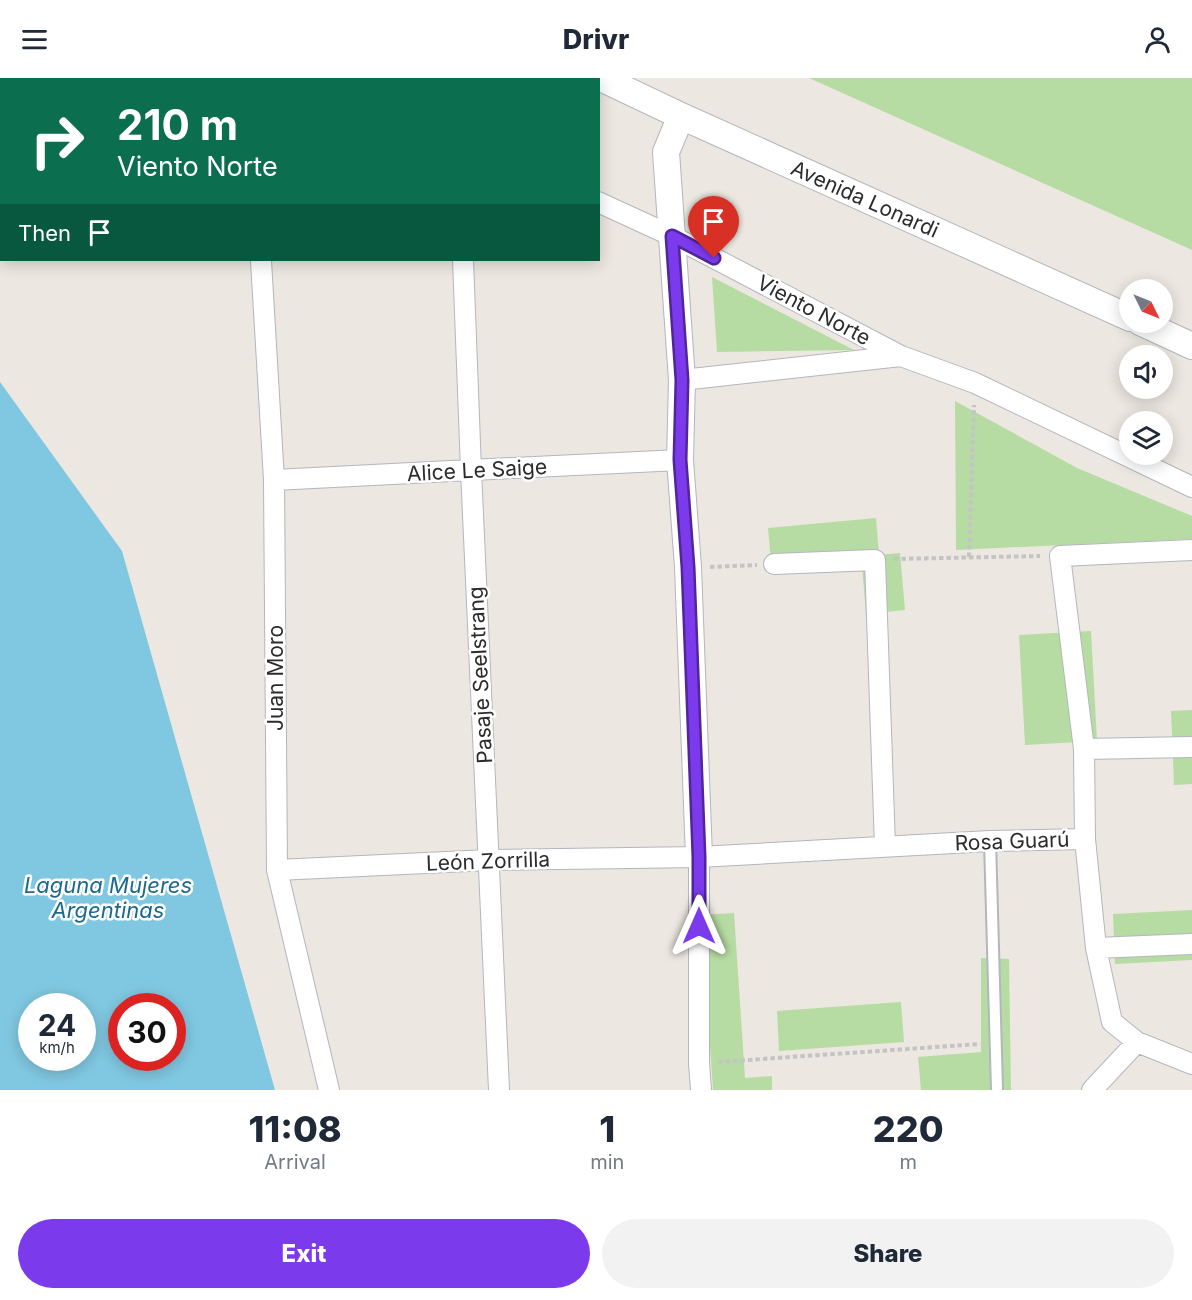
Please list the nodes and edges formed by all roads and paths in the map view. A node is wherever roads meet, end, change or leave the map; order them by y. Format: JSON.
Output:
{"nodes":[{"id":1,"x":601,"y":78,"type":"edge"},
{"id":2,"x":681,"y":116,"type":"junction"},
{"id":3,"x":600,"y":203,"type":"edge"},
{"id":4,"x":672,"y":236,"type":"junction"},
{"id":5,"x":261,"y":261,"type":"edge"},
{"id":6,"x":463,"y":261,"type":"edge"},
{"id":7,"x":1119,"y":313,"type":"edge"},
{"id":8,"x":1164,"y":333,"type":"edge"},
{"id":9,"x":1192,"y":346,"type":"edge"},
{"id":10,"x":901,"y":356,"type":"junction"},
{"id":11,"x":682,"y":380,"type":"junction"},
{"id":12,"x":975,"y":383,"type":"junction"},
{"id":13,"x":680,"y":460,"type":"junction"},
{"id":14,"x":471,"y":470,"type":"junction"},
{"id":15,"x":274,"y":480,"type":"junction"},
{"id":16,"x":1192,"y":487,"type":"edge"},
{"id":17,"x":1192,"y":550,"type":"edge"},
{"id":18,"x":1060,"y":556,"type":"junction"},
{"id":19,"x":969,"y":557,"type":"junction"},
{"id":20,"x":875,"y":560,"type":"junction"},
{"id":21,"x":774,"y":564,"type":"joint"},
{"id":22,"x":688,"y":567,"type":"junction"},
{"id":23,"x":1192,"y":747,"type":"edge"},
{"id":24,"x":1084,"y":749,"type":"junction"},
{"id":25,"x":1085,"y":839,"type":"junction"},
{"id":26,"x":990,"y":841,"type":"junction"},
{"id":27,"x":885,"y":846,"type":"junction"},
{"id":28,"x":699,"y":857,"type":"junction"},
{"id":29,"x":489,"y":860,"type":"junction"},
{"id":30,"x":277,"y":870,"type":"junction"},
{"id":31,"x":1192,"y":944,"type":"edge"},
{"id":32,"x":1096,"y":948,"type":"junction"},
{"id":33,"x":1137,"y":1042,"type":"junction"},
{"id":34,"x":995,"y":1043,"type":"junction"},
{"id":35,"x":699,"y":1063,"type":"junction"},
{"id":36,"x":1192,"y":1064,"type":"edge"},
{"id":37,"x":328,"y":1090,"type":"edge"},
{"id":38,"x":499,"y":1090,"type":"edge"},
{"id":39,"x":701,"y":1090,"type":"edge"},
{"id":40,"x":997,"y":1090,"type":"edge"},
{"id":41,"x":1092,"y":1090,"type":"edge"}],
"edges":[{"from":1,"to":2,"type":"street","name":"Avenida Lonardi"},
{"from":2,"to":4,"type":"street"},
{"from":2,"to":7,"type":"street","name":"Avenida Lonardi"},
{"from":3,"to":4,"type":"street","name":"Viento Norte"},
{"from":4,"to":10,"type":"street","name":"Viento Norte"},
{"from":4,"to":11,"type":"street"},
{"from":5,"to":15,"type":"street","name":"Juan Moro"},
{"from":6,"to":14,"type":"street","name":"Pasaje Seelstrang"},
{"from":8,"to":9,"type":"street"},
{"from":10,"to":11,"type":"street"},
{"from":10,"to":12,"type":"street","name":"Viento Norte"},
{"from":11,"to":13,"type":"street"},
{"from":12,"to":16,"type":"street","name":"Viento Norte"},
{"from":12,"to":19,"type":"path"},
{"from":13,"to":14,"type":"street","name":"Alice Le Saige"},
{"from":13,"to":22,"type":"street"},
{"from":14,"to":15,"type":"street","name":"Alice Le Saige"},
{"from":14,"to":29,"type":"street","name":"Pasaje Seelstrang"},
{"from":15,"to":30,"type":"street","name":"Juan Moro"},
{"from":17,"to":18,"type":"street"},
{"from":18,"to":19,"type":"path"},
{"from":18,"to":24,"type":"street"},
{"from":19,"to":20,"type":"path"},
{"from":20,"to":21,"type":"street"},
{"from":20,"to":27,"type":"street"},
{"from":21,"to":22,"type":"path"},
{"from":22,"to":28,"type":"street"},
{"from":23,"to":24,"type":"street"},
{"from":24,"to":25,"type":"street"},
{"from":25,"to":26,"type":"street","name":"Rosa Guarú"},
{"from":25,"to":32,"type":"street","name":"Rosa Guarú"},
{"from":26,"to":27,"type":"street","name":"Rosa Guarú"},
{"from":26,"to":34,"type":"lane"},
{"from":27,"to":28,"type":"street","name":"Rosa Guarú"},
{"from":28,"to":29,"type":"street","name":"León Zorrilla"},
{"from":28,"to":35,"type":"street"},
{"from":29,"to":30,"type":"street","name":"León Zorrilla"},
{"from":29,"to":38,"type":"street","name":"Pasaje Seelstrang"},
{"from":30,"to":37,"type":"street","name":"Juan Moro"},
{"from":31,"to":32,"type":"street"},
{"from":32,"to":33,"type":"street","name":"Rosa Guarú"},
{"from":33,"to":36,"type":"street","name":"Rosa Guarú"},
{"from":33,"to":41,"type":"street"},
{"from":34,"to":35,"type":"path"},
{"from":34,"to":40,"type":"lane"},
{"from":35,"to":39,"type":"street"}]}
